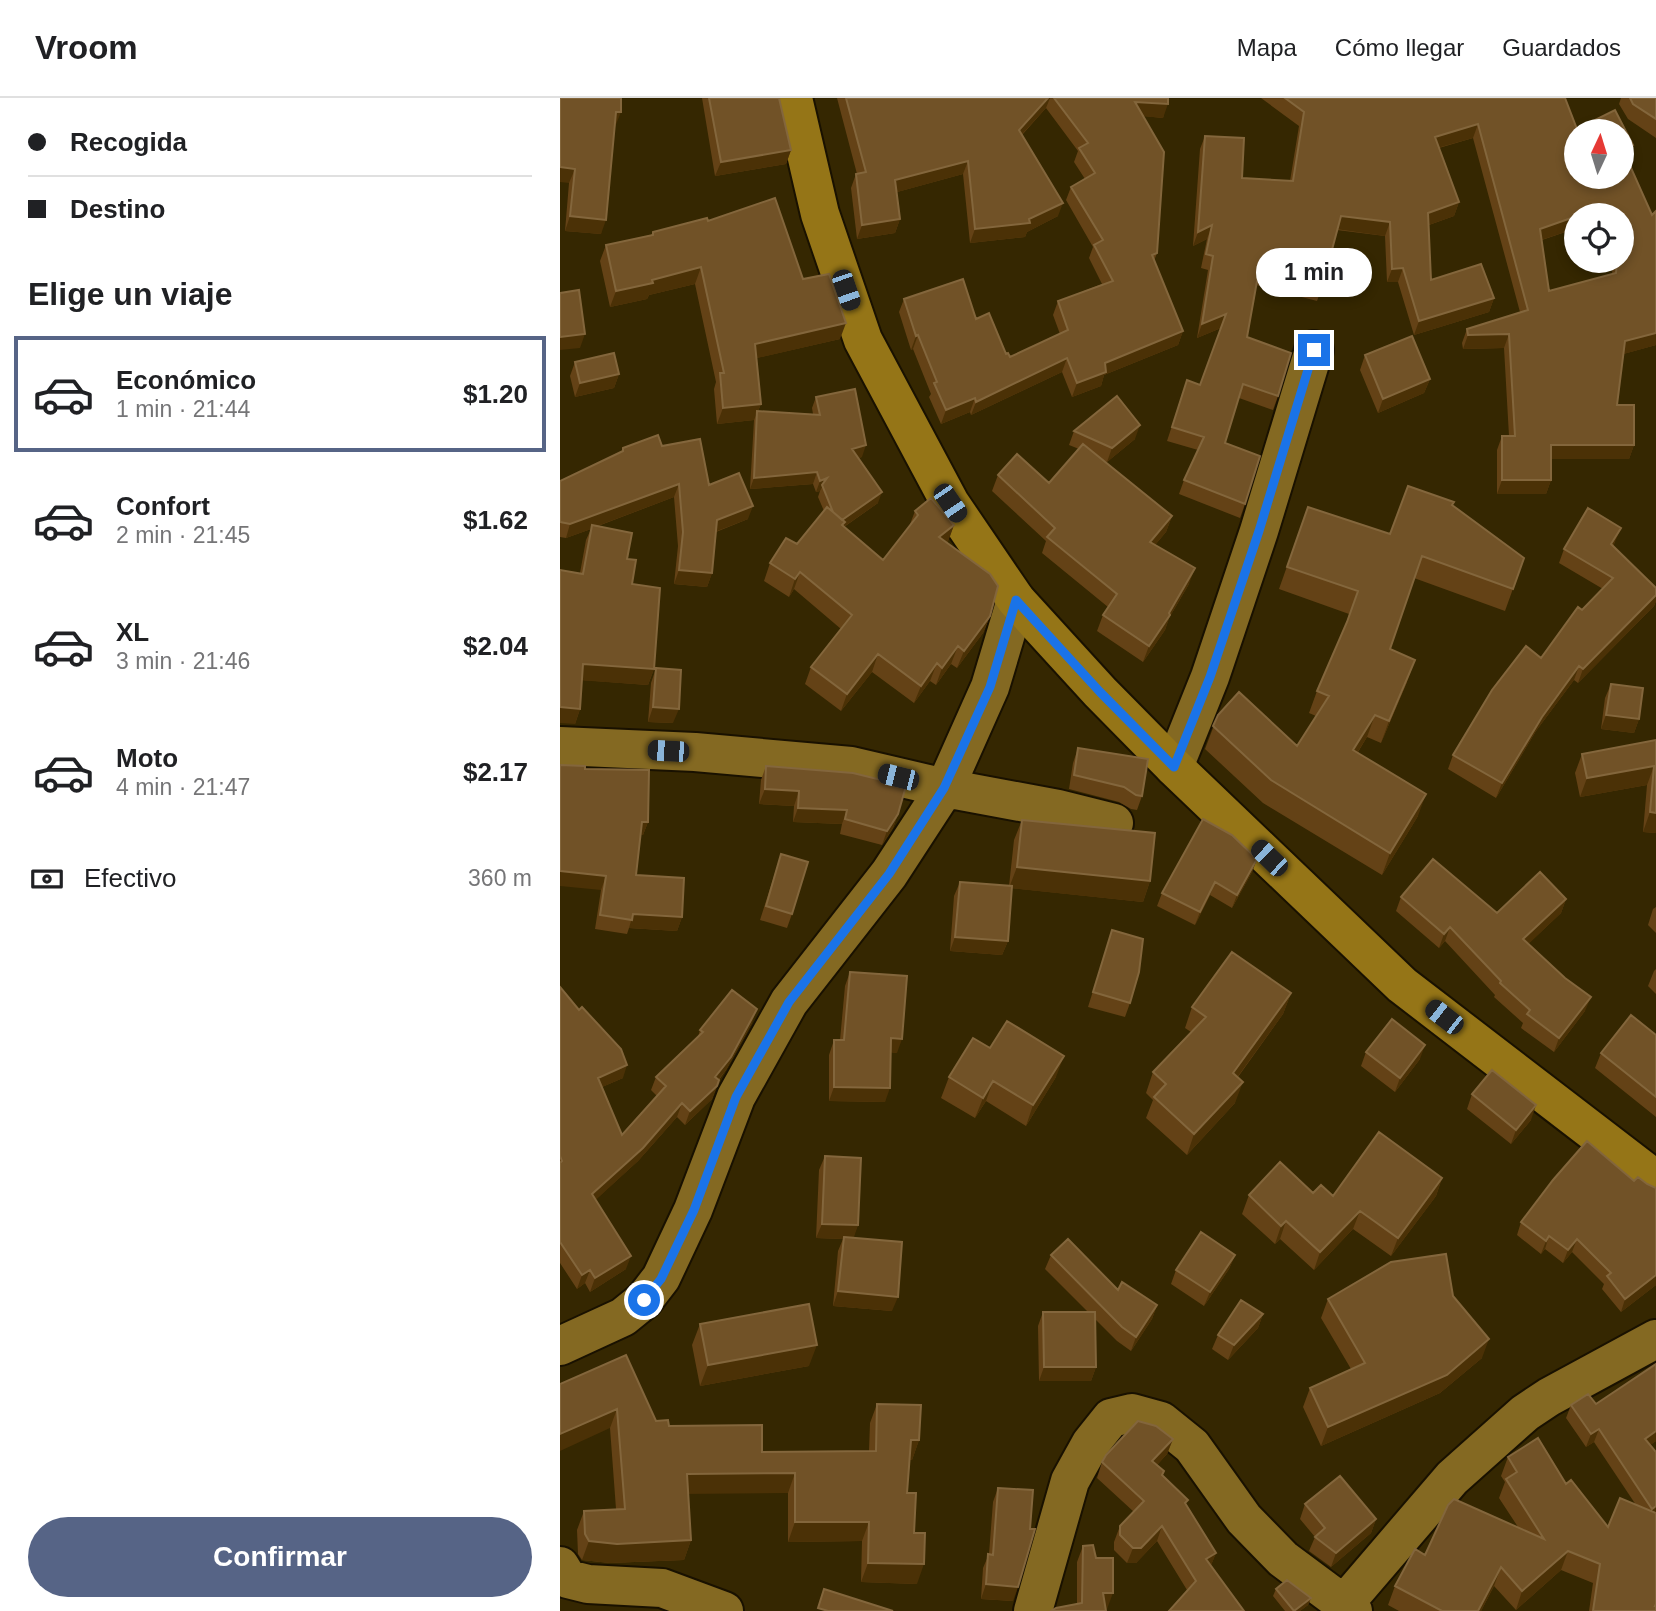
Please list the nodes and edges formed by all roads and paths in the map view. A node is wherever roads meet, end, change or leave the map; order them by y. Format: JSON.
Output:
{"nodes":[{"id":1,"x":793,"y":98,"type":"edge"},
{"id":2,"x":1314,"y":350,"type":"dead end"},
{"id":3,"x":1016,"y":600,"type":"junction"},
{"id":4,"x":560,"y":746,"type":"edge"},
{"id":5,"x":1174,"y":767,"type":"junction"},
{"id":6,"x":944,"y":788,"type":"junction"},
{"id":7,"x":1114,"y":823,"type":"dead end"},
{"id":8,"x":1656,"y":1180,"type":"edge"},
{"id":9,"x":1656,"y":1339,"type":"edge"},
{"id":10,"x":560,"y":1346,"type":"edge"},
{"id":11,"x":560,"y":1566,"type":"edge"},
{"id":12,"x":1348,"y":1607,"type":"edge"},
{"id":13,"x":724,"y":1611,"type":"edge"},
{"id":14,"x":1033,"y":1611,"type":"edge"}],
"edges":[{"from":1,"to":3,"type":"main road"},
{"from":2,"to":5,"type":"street"},
{"from":3,"to":5,"type":"main road"},
{"from":3,"to":6,"type":"street"},
{"from":4,"to":6,"type":"street"},
{"from":5,"to":8,"type":"main road"},
{"from":6,"to":7,"type":"street"},
{"from":6,"to":10,"type":"street"},
{"from":9,"to":12,"type":"street"},
{"from":11,"to":13,"type":"street"},
{"from":12,"to":14,"type":"street"}]}
